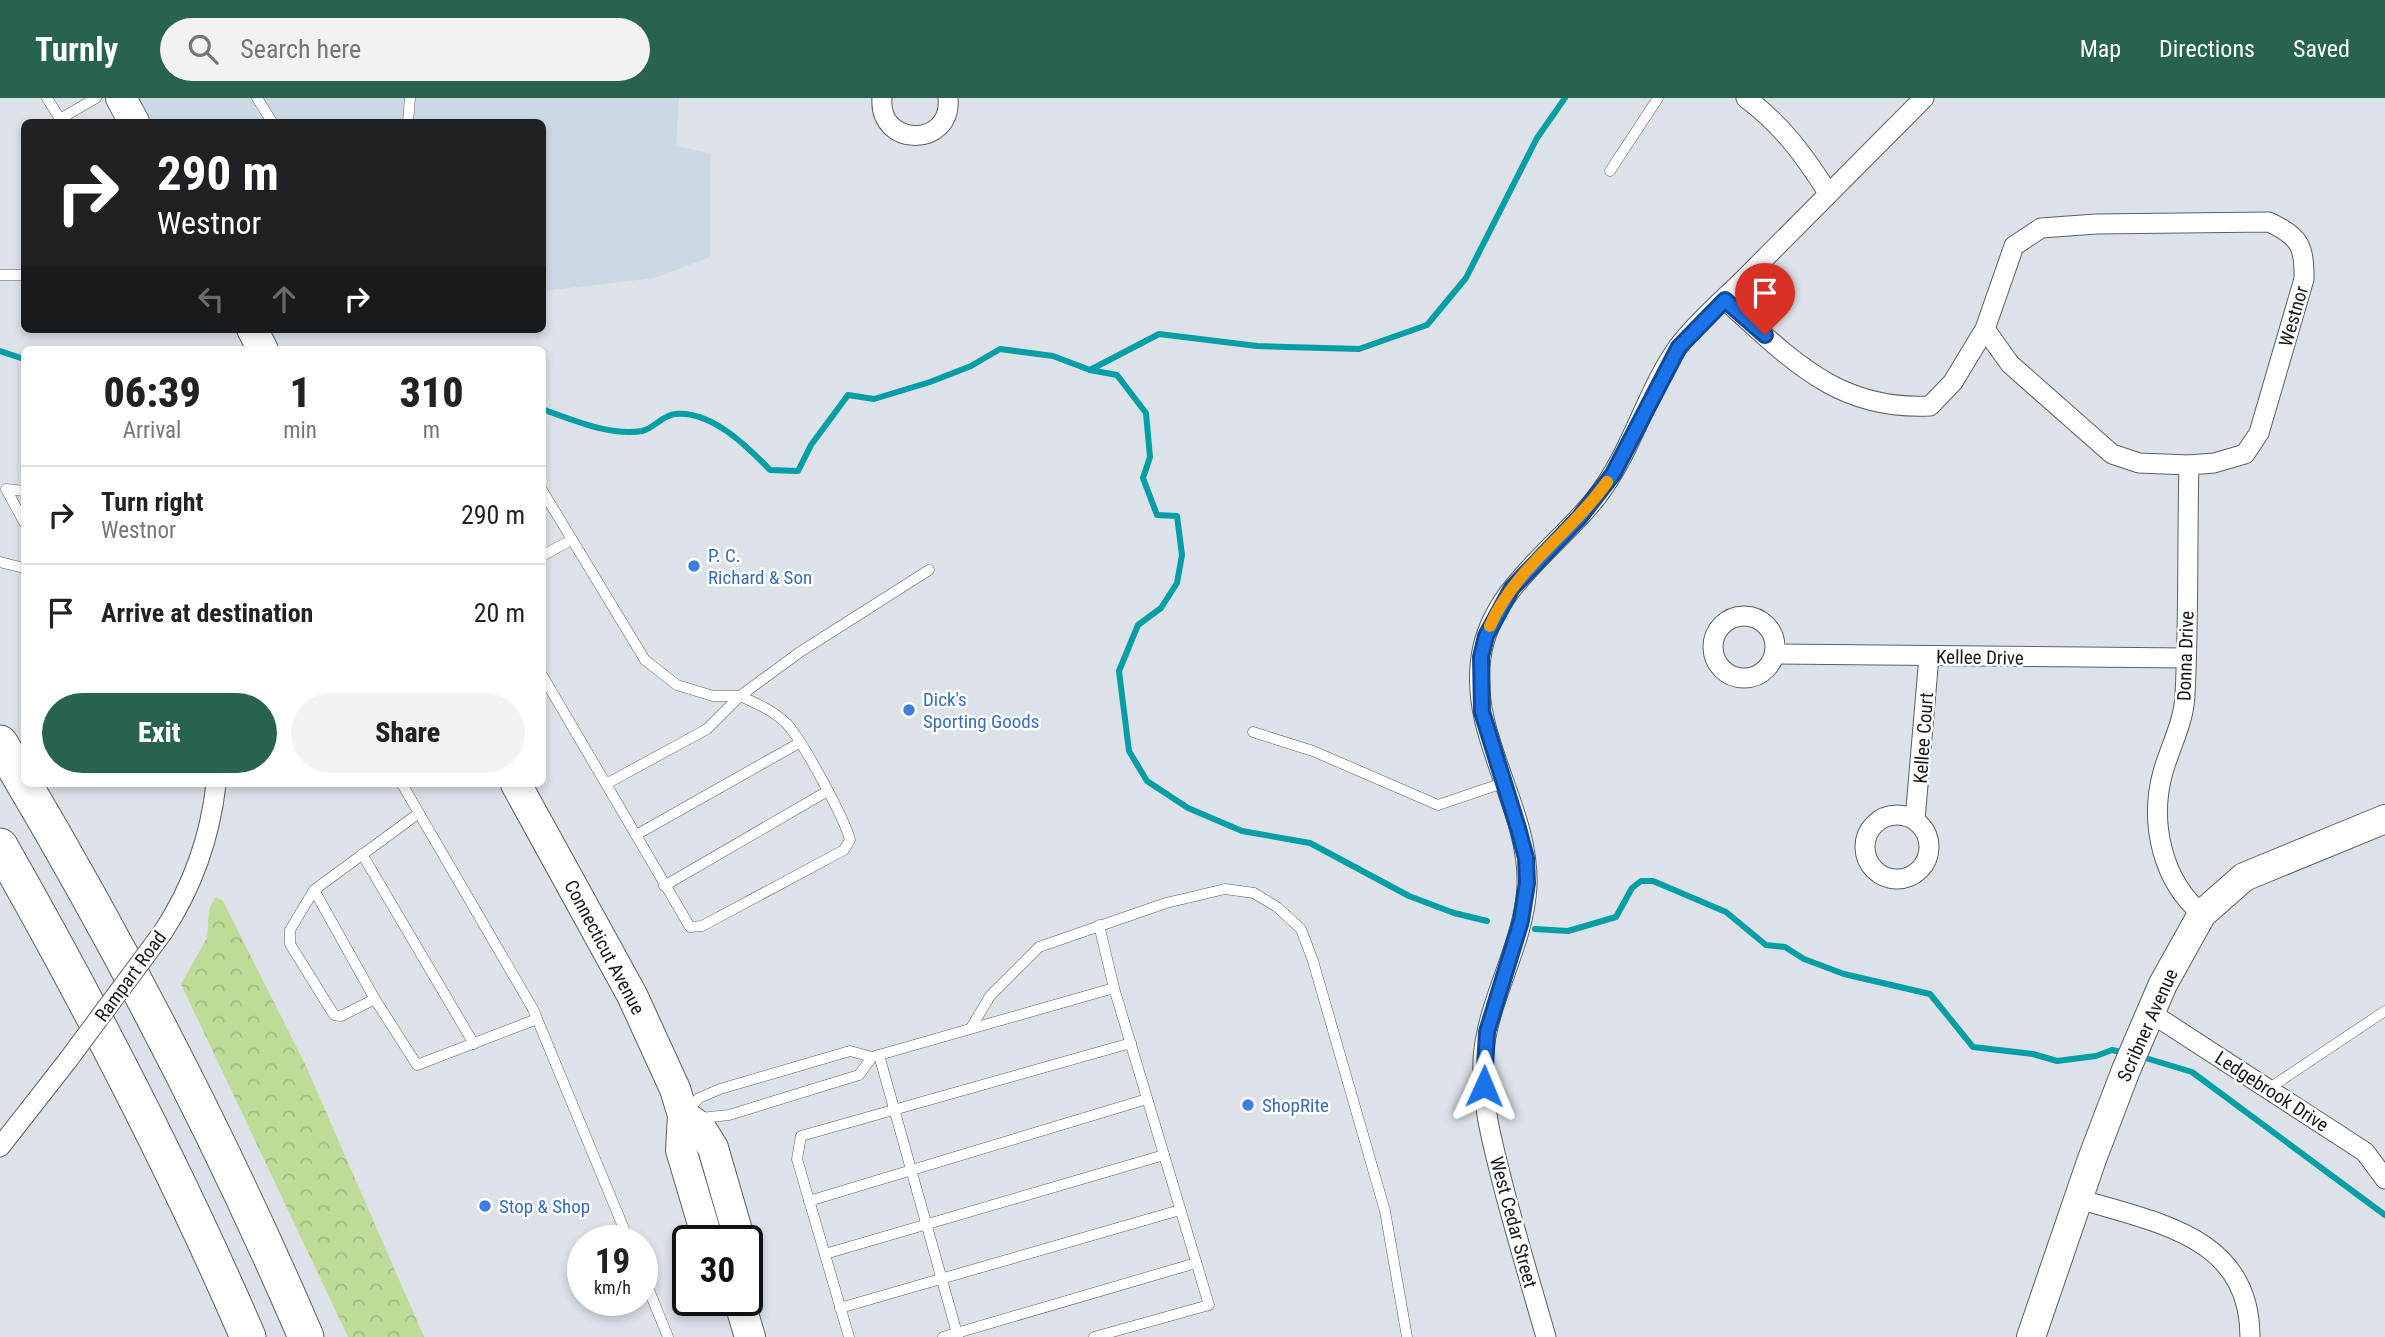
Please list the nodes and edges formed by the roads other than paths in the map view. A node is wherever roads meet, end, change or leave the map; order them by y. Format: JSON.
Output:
{"nodes":[{"id":1,"x":47,"y":98,"type":"edge"},
{"id":2,"x":96,"y":98,"type":"edge"},
{"id":3,"x":121,"y":98,"type":"edge"},
{"id":4,"x":257,"y":98,"type":"edge"},
{"id":5,"x":410,"y":98,"type":"edge"},
{"id":6,"x":882,"y":98,"type":"edge"},
{"id":7,"x":948,"y":98,"type":"edge"},
{"id":8,"x":1657,"y":98,"type":"edge"},
{"id":9,"x":1746,"y":98,"type":"edge"},
{"id":10,"x":1924,"y":98,"type":"edge"},
{"id":11,"x":60,"y":119,"type":"edge"},
{"id":12,"x":64,"y":119,"type":"edge"},
{"id":13,"x":132,"y":119,"type":"edge"},
{"id":14,"x":270,"y":119,"type":"edge"},
{"id":15,"x":408,"y":119,"type":"edge"},
{"id":16,"x":1610,"y":170,"type":"dead end"},
{"id":17,"x":1828,"y":193,"type":"junction"},
{"id":18,"x":0,"y":275,"type":"edge"},
{"id":19,"x":21,"y":275,"type":"edge"},
{"id":20,"x":1725,"y":300,"type":"junction"},
{"id":21,"x":1985,"y":329,"type":"junction"},
{"id":22,"x":2189,"y":465,"type":"junction"},
{"id":23,"x":0,"y":480,"type":"edge"},
{"id":24,"x":6,"y":489,"type":"junction"},
{"id":25,"x":21,"y":491,"type":"edge"},
{"id":26,"x":546,"y":497,"type":"edge"},
{"id":27,"x":21,"y":516,"type":"edge"},
{"id":28,"x":571,"y":540,"type":"junction"},
{"id":29,"x":546,"y":554,"type":"edge"},
{"id":30,"x":0,"y":562,"type":"edge"},
{"id":31,"x":21,"y":567,"type":"edge"},
{"id":32,"x":929,"y":570,"type":"dead end"},
{"id":33,"x":1775,"y":654,"type":"dead end"},
{"id":34,"x":1929,"y":656,"type":"junction"},
{"id":35,"x":2186,"y":658,"type":"junction"},
{"id":36,"x":546,"y":682,"type":"edge"},
{"id":37,"x":740,"y":696,"type":"junction"},
{"id":38,"x":1253,"y":732,"type":"dead end"},
{"id":39,"x":0,"y":743,"type":"edge"},
{"id":40,"x":799,"y":743,"type":"junction"},
{"id":41,"x":21,"y":779,"type":"edge"},
{"id":42,"x":608,"y":783,"type":"junction"},
{"id":43,"x":1503,"y":783,"type":"junction"},
{"id":44,"x":26,"y":787,"type":"edge"},
{"id":45,"x":215,"y":787,"type":"edge"},
{"id":46,"x":403,"y":787,"type":"edge"},
{"id":47,"x":518,"y":787,"type":"edge"},
{"id":48,"x":826,"y":792,"type":"junction"},
{"id":49,"x":419,"y":813,"type":"junction"},
{"id":50,"x":1915,"y":820,"type":"dead end"},
{"id":51,"x":2385,"y":820,"type":"edge"},
{"id":52,"x":636,"y":835,"type":"junction"},
{"id":53,"x":0,"y":846,"type":"edge"},
{"id":54,"x":362,"y":854,"type":"junction"},
{"id":55,"x":664,"y":886,"type":"junction"},
{"id":56,"x":314,"y":890,"type":"junction"},
{"id":57,"x":2202,"y":914,"type":"junction"},
{"id":58,"x":1099,"y":925,"type":"junction"},
{"id":59,"x":1114,"y":988,"type":"junction"},
{"id":60,"x":375,"y":999,"type":"junction"},
{"id":61,"x":2385,"y":1011,"type":"edge"},
{"id":62,"x":2151,"y":1013,"type":"junction"},
{"id":63,"x":537,"y":1019,"type":"junction"},
{"id":64,"x":971,"y":1028,"type":"junction"},
{"id":65,"x":474,"y":1044,"type":"junction"},
{"id":66,"x":1131,"y":1044,"type":"junction"},
{"id":67,"x":876,"y":1056,"type":"junction"},
{"id":68,"x":2268,"y":1089,"type":"junction"},
{"id":69,"x":1147,"y":1099,"type":"junction"},
{"id":70,"x":894,"y":1110,"type":"junction"},
{"id":71,"x":683,"y":1115,"type":"junction"},
{"id":72,"x":0,"y":1146,"type":"edge"},
{"id":73,"x":1164,"y":1155,"type":"junction"},
{"id":74,"x":911,"y":1170,"type":"junction"},
{"id":75,"x":2385,"y":1179,"type":"edge"},
{"id":76,"x":2079,"y":1199,"type":"junction"},
{"id":77,"x":810,"y":1201,"type":"junction"},
{"id":78,"x":1180,"y":1210,"type":"junction"},
{"id":79,"x":622,"y":1225,"type":"edge"},
{"id":80,"x":703,"y":1225,"type":"edge"},
{"id":81,"x":735,"y":1225,"type":"edge"},
{"id":82,"x":926,"y":1225,"type":"junction"},
{"id":83,"x":825,"y":1254,"type":"junction"},
{"id":84,"x":1196,"y":1263,"type":"junction"},
{"id":85,"x":942,"y":1279,"type":"junction"},
{"id":86,"x":840,"y":1308,"type":"junction"},
{"id":87,"x":658,"y":1312,"type":"edge"},
{"id":88,"x":744,"y":1316,"type":"edge"},
{"id":89,"x":957,"y":1335,"type":"edge"},
{"id":90,"x":248,"y":1337,"type":"edge"},
{"id":91,"x":306,"y":1337,"type":"edge"},
{"id":92,"x":668,"y":1337,"type":"edge"},
{"id":93,"x":750,"y":1337,"type":"edge"},
{"id":94,"x":849,"y":1337,"type":"edge"},
{"id":95,"x":943,"y":1337,"type":"edge"},
{"id":96,"x":1094,"y":1337,"type":"edge"},
{"id":97,"x":1406,"y":1337,"type":"edge"},
{"id":98,"x":1546,"y":1337,"type":"edge"},
{"id":99,"x":2031,"y":1337,"type":"edge"},
{"id":100,"x":2250,"y":1337,"type":"edge"}],
"edges":[{"from":1,"to":11,"type":"lane"},
{"from":2,"to":12,"type":"lane"},
{"from":3,"to":13,"type":"main road"},
{"from":4,"to":14,"type":"lane"},
{"from":5,"to":15,"type":"lane"},
{"from":6,"to":7,"type":"street"},
{"from":8,"to":16,"type":"lane"},
{"from":9,"to":17,"type":"street"},
{"from":10,"to":17,"type":"street","name":"West Cedar Street"},
{"from":17,"to":20,"type":"street","name":"West Cedar Street"},
{"from":18,"to":19,"type":"lane"},
{"from":20,"to":21,"type":"street","name":"Westnor"},
{"from":20,"to":43,"type":"street","name":"West Cedar Street"},
{"from":21,"to":22,"type":"street","name":"Westnor"},
{"from":21,"to":22,"type":"street","name":"Westnor"},
{"from":22,"to":35,"type":"street","name":"Donna Drive"},
{"from":23,"to":24,"type":"lane"},
{"from":24,"to":25,"type":"lane"},
{"from":24,"to":27,"type":"lane"},
{"from":26,"to":28,"type":"lane"},
{"from":28,"to":29,"type":"lane"},
{"from":28,"to":37,"type":"lane"},
{"from":30,"to":31,"type":"lane"},
{"from":32,"to":37,"type":"lane"},
{"from":33,"to":34,"type":"street","name":"Kellee Drive"},
{"from":34,"to":35,"type":"street","name":"Kellee Drive"},
{"from":34,"to":50,"type":"street","name":"Kellee Court"},
{"from":35,"to":57,"type":"street","name":"Donna Drive"},
{"from":36,"to":42,"type":"lane"},
{"from":37,"to":40,"type":"lane"},
{"from":37,"to":42,"type":"lane"},
{"from":38,"to":43,"type":"lane"},
{"from":39,"to":41,"type":"highway"},
{"from":40,"to":48,"type":"lane"},
{"from":40,"to":52,"type":"lane"},
{"from":42,"to":52,"type":"lane"},
{"from":43,"to":98,"type":"street","name":"West Cedar Street"},
{"from":44,"to":91,"type":"highway"},
{"from":45,"to":72,"type":"street","name":"Rampart Road","bridge":true},
{"from":46,"to":49,"type":"lane"},
{"from":47,"to":71,"type":"main road","name":"Connecticut Avenue"},
{"from":48,"to":55,"type":"lane"},
{"from":48,"to":55,"type":"lane"},
{"from":49,"to":54,"type":"lane"},
{"from":49,"to":63,"type":"lane"},
{"from":51,"to":57,"type":"street","name":"Scribner Avenue"},
{"from":52,"to":55,"type":"lane"},
{"from":53,"to":90,"type":"highway"},
{"from":54,"to":56,"type":"lane"},
{"from":54,"to":65,"type":"lane"},
{"from":56,"to":60,"type":"lane"},
{"from":56,"to":60,"type":"lane"},
{"from":57,"to":62,"type":"street","name":"Scribner Avenue"},
{"from":58,"to":59,"type":"lane"},
{"from":58,"to":64,"type":"lane"},
{"from":58,"to":97,"type":"lane"},
{"from":59,"to":64,"type":"lane"},
{"from":59,"to":66,"type":"lane"},
{"from":60,"to":65,"type":"lane"},
{"from":61,"to":68,"type":"lane"},
{"from":62,"to":68,"type":"street","name":"Ledgebrook Drive"},
{"from":62,"to":76,"type":"street","name":"Scribner Avenue"},
{"from":63,"to":65,"type":"lane"},
{"from":63,"to":79,"type":"lane"},
{"from":64,"to":67,"type":"lane"},
{"from":66,"to":69,"type":"lane"},
{"from":66,"to":70,"type":"lane"},
{"from":67,"to":70,"type":"lane"},
{"from":67,"to":71,"type":"lane"},
{"from":67,"to":71,"type":"lane"},
{"from":68,"to":75,"type":"street","name":"Ledgebrook Drive"},
{"from":69,"to":73,"type":"lane"},
{"from":69,"to":74,"type":"lane"},
{"from":70,"to":74,"type":"lane"},
{"from":70,"to":77,"type":"lane"},
{"from":71,"to":80,"type":"main road","name":"Connecticut Avenue"},
{"from":71,"to":81,"type":"main road","name":"Connecticut Avenue"},
{"from":73,"to":78,"type":"lane"},
{"from":73,"to":82,"type":"lane"},
{"from":74,"to":77,"type":"lane"},
{"from":74,"to":82,"type":"lane"},
{"from":76,"to":99,"type":"street","name":"Scribner Avenue"},
{"from":76,"to":100,"type":"street"},
{"from":77,"to":83,"type":"lane"},
{"from":78,"to":84,"type":"lane"},
{"from":78,"to":85,"type":"lane"},
{"from":82,"to":83,"type":"lane"},
{"from":82,"to":85,"type":"lane"},
{"from":83,"to":86,"type":"lane"},
{"from":84,"to":89,"type":"lane"},
{"from":84,"to":96,"type":"lane"},
{"from":85,"to":86,"type":"lane"},
{"from":85,"to":89,"type":"lane"},
{"from":86,"to":94,"type":"lane"},
{"from":87,"to":92,"type":"lane"},
{"from":88,"to":93,"type":"main road"},
{"from":89,"to":95,"type":"lane"}]}
